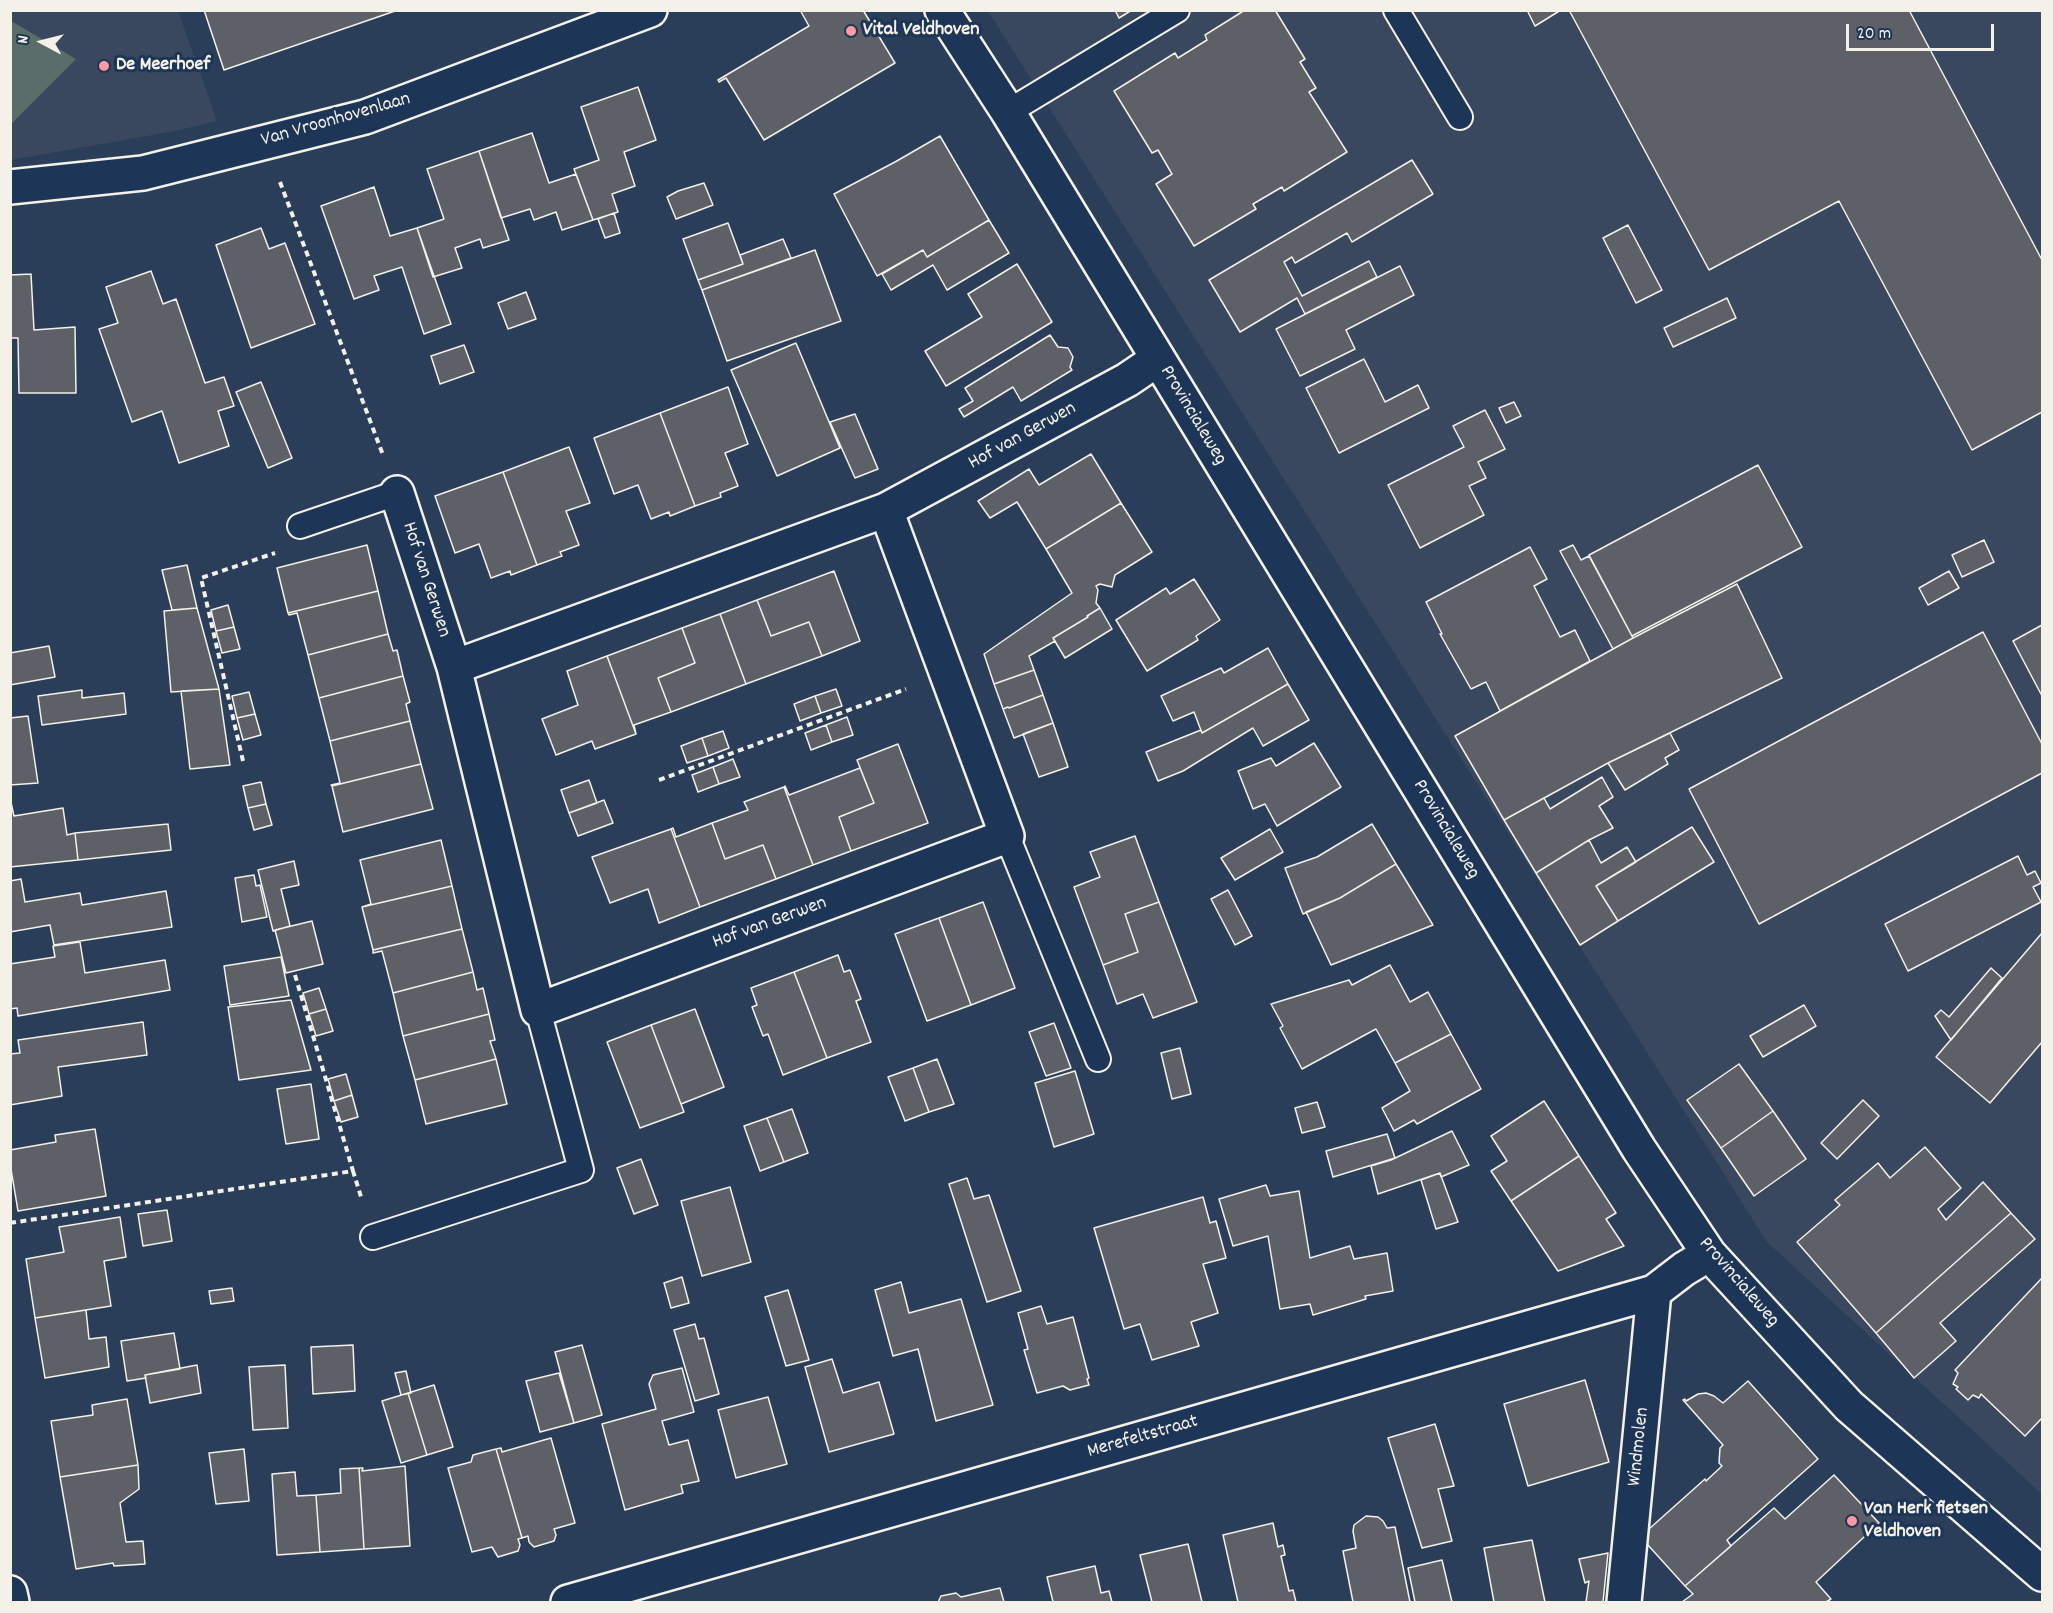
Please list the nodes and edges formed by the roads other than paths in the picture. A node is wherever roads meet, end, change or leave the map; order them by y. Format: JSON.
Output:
{"nodes":[{"id":1,"x":650,"y":10,"type":"edge"},
{"id":2,"x":942,"y":10,"type":"edge"},
{"id":3,"x":1177,"y":10,"type":"edge"},
{"id":4,"x":1396,"y":10,"type":"edge"},
{"id":5,"x":1008,"y":112,"type":"junction"},
{"id":6,"x":1460,"y":117,"type":"dead end"},
{"id":7,"x":10,"y":187,"type":"edge"},
{"id":8,"x":1158,"y":359,"type":"junction"},
{"id":9,"x":396,"y":493,"type":"joint"},
{"id":10,"x":886,"y":510,"type":"junction"},
{"id":11,"x":300,"y":526,"type":"road end"},
{"id":12,"x":454,"y":667,"type":"junction"},
{"id":13,"x":1007,"y":836,"type":"junction"},
{"id":14,"x":538,"y":1010,"type":"junction"},
{"id":15,"x":1098,"y":1059,"type":"dead end"},
{"id":16,"x":373,"y":1237,"type":"road end"},
{"id":17,"x":1709,"y":1254,"type":"junction"},
{"id":18,"x":1654,"y":1292,"type":"junction"},
{"id":19,"x":2043,"y":1575,"type":"edge"},
{"id":20,"x":10,"y":1593,"type":"edge"},
{"id":21,"x":12,"y":1602,"type":"edge"},
{"id":22,"x":568,"y":1602,"type":"edge"},
{"id":23,"x":1624,"y":1602,"type":"edge"}],
"edges":[{"from":1,"to":7,"type":"street","name":"Van Vroonhovenlaan"},
{"from":2,"to":5,"type":"street","name":"Provincialeweg"},
{"from":3,"to":5,"type":"lane"},
{"from":4,"to":6,"type":"lane"},
{"from":5,"to":8,"type":"street","name":"Provincialeweg"},
{"from":8,"to":10,"type":"street","name":"Hof van Gerwen"},
{"from":8,"to":17,"type":"street","name":"Provincialeweg"},
{"from":9,"to":11,"type":"lane"},
{"from":9,"to":12,"type":"street","name":"Hof van Gerwen"},
{"from":10,"to":12,"type":"street","name":"Hof van Gerwen"},
{"from":10,"to":13,"type":"street"},
{"from":12,"to":14,"type":"street","name":"Hof van Gerwen"},
{"from":13,"to":14,"type":"street","name":"Hof van Gerwen"},
{"from":13,"to":15,"type":"lane"},
{"from":14,"to":16,"type":"lane"},
{"from":17,"to":18,"type":"street","name":"Merefeltstraat"},
{"from":17,"to":19,"type":"street","name":"Provincialeweg"},
{"from":18,"to":22,"type":"street","name":"Merefeltstraat"},
{"from":18,"to":23,"type":"street","name":"Windmolen"},
{"from":20,"to":21,"type":"street"}]}
